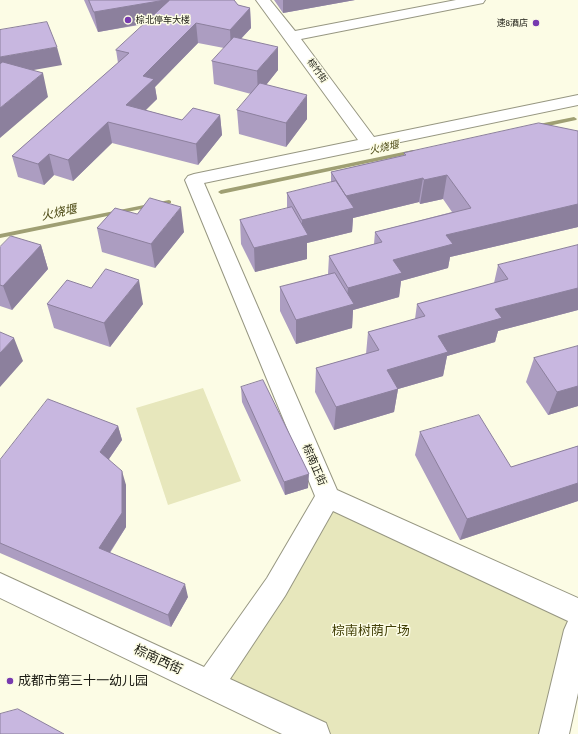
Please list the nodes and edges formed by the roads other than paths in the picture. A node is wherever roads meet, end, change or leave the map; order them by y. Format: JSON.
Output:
{"nodes":[{"id":1,"x":263,"y":0,"type":"edge"},
{"id":2,"x":478,"y":0,"type":"edge"},
{"id":3,"x":291,"y":36,"type":"junction"},
{"id":4,"x":578,"y":100,"type":"edge"},
{"id":5,"x":369,"y":143,"type":"junction"},
{"id":6,"x":328,"y":497,"type":"junction"},
{"id":7,"x":0,"y":585,"type":"edge"},
{"id":8,"x":578,"y":612,"type":"edge"},
{"id":9,"x":578,"y":630,"type":"edge"},
{"id":10,"x":209,"y":684,"type":"junction"},
{"id":11,"x":315,"y":734,"type":"edge"},
{"id":12,"x":554,"y":734,"type":"edge"}],
"edges":[{"from":1,"to":3,"type":"street","name":"棕竹街"},
{"from":2,"to":3,"type":"street"},
{"from":3,"to":5,"type":"street","name":"棕竹街"},
{"from":4,"to":5,"type":"street"},
{"from":5,"to":6,"type":"street","name":"棕南正街"},
{"from":6,"to":8,"type":"street","name":"棕南正街"},
{"from":6,"to":10,"type":"street"},
{"from":7,"to":10,"type":"street","name":"棕南西街"},
{"from":9,"to":12,"type":"street"},
{"from":10,"to":11,"type":"street","name":"棕南西街"}]}
